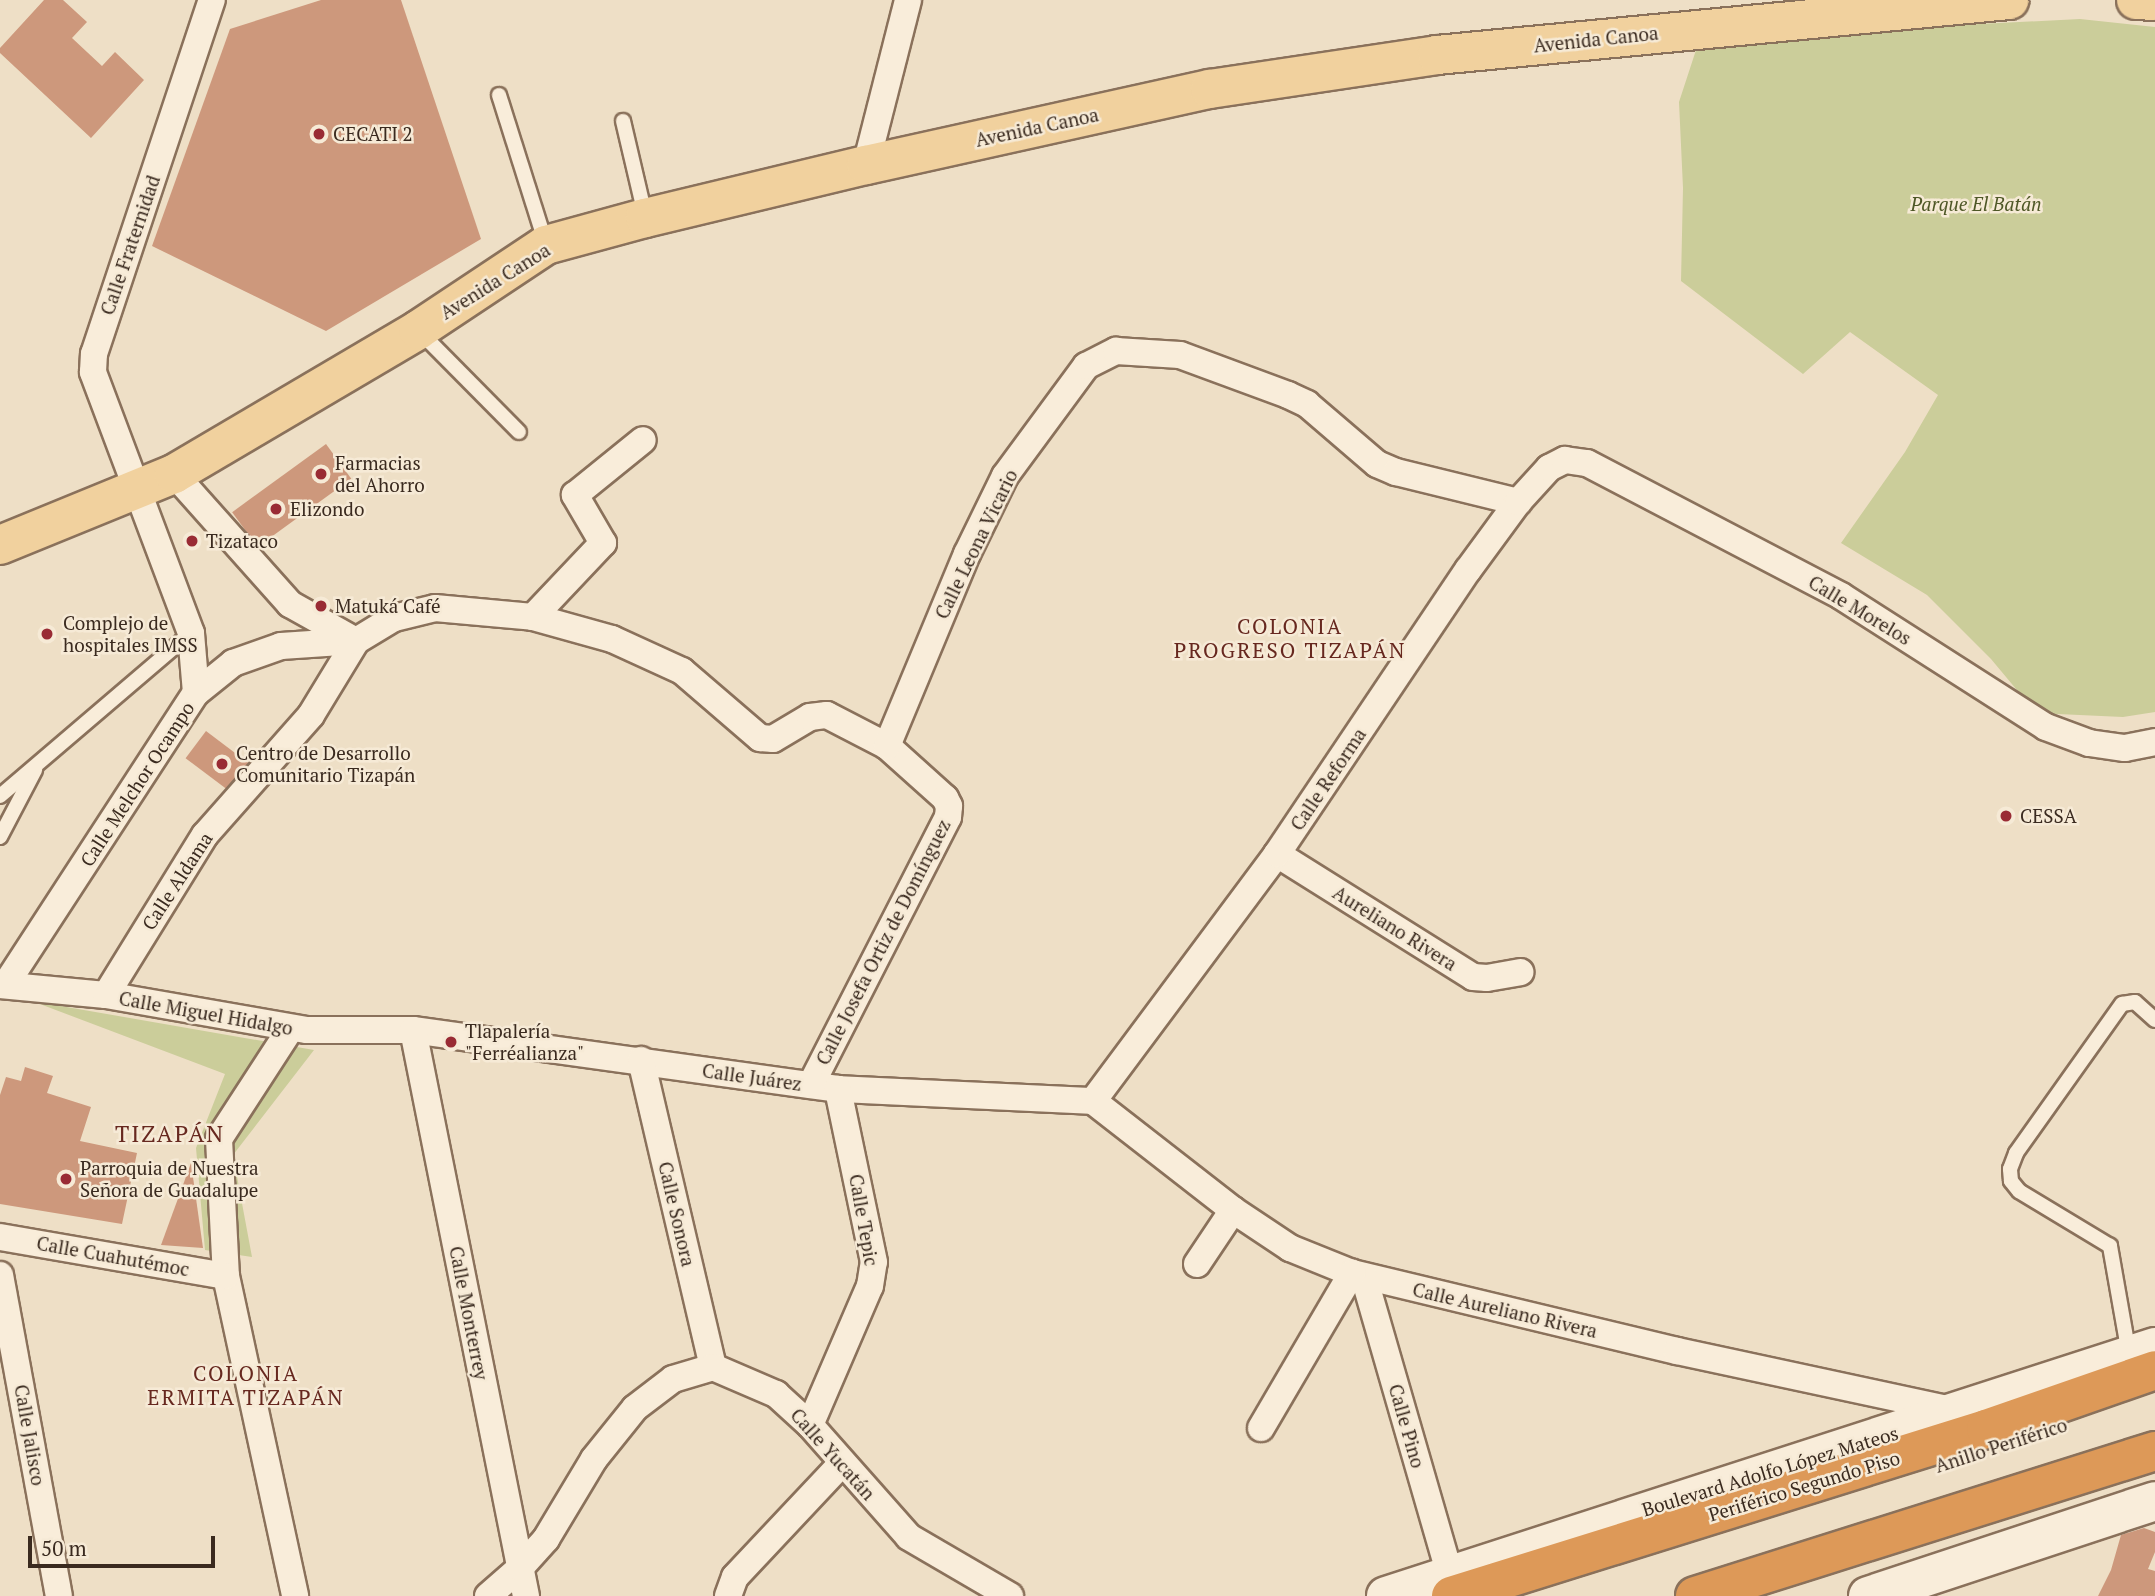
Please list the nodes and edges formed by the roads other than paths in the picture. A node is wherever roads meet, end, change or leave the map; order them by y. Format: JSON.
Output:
{"nodes":[{"id":1,"x":212,"y":0,"type":"edge"},
{"id":2,"x":908,"y":0,"type":"edge"},
{"id":3,"x":2009,"y":0,"type":"edge"},
{"id":4,"x":2136,"y":0,"type":"edge"},
{"id":5,"x":2155,"y":1,"type":"edge"},
{"id":6,"x":1890,"y":6,"type":"edge"},
{"id":7,"x":1761,"y":12,"type":"edge"},
{"id":8,"x":499,"y":95,"type":"dead end"},
{"id":9,"x":623,"y":121,"type":"dead end"},
{"id":10,"x":866,"y":165,"type":"junction"},
{"id":11,"x":645,"y":218,"type":"junction"},
{"id":12,"x":546,"y":245,"type":"junction"},
{"id":13,"x":418,"y":330,"type":"junction"},
{"id":14,"x":520,"y":432,"type":"dead end"},
{"id":15,"x":643,"y":440,"type":"dead end"},
{"id":16,"x":1565,"y":460,"type":"joint"},
{"id":17,"x":174,"y":474,"type":"junction"},
{"id":18,"x":136,"y":489,"type":"junction"},
{"id":19,"x":1518,"y":502,"type":"junction"},
{"id":20,"x":0,"y":545,"type":"edge"},
{"id":21,"x":533,"y":617,"type":"junction"},
{"id":22,"x":191,"y":633,"type":"junction"},
{"id":23,"x":356,"y":640,"type":"junction"},
{"id":24,"x":196,"y":693,"type":"junction"},
{"id":25,"x":2155,"y":743,"type":"edge"},
{"id":26,"x":887,"y":746,"type":"junction"},
{"id":27,"x":40,"y":761,"type":"junction"},
{"id":28,"x":0,"y":796,"type":"edge"},
{"id":29,"x":0,"y":837,"type":"edge"},
{"id":30,"x":1277,"y":855,"type":"junction"},
{"id":31,"x":1520,"y":972,"type":"dead end"},
{"id":32,"x":3,"y":984,"type":"edge"},
{"id":33,"x":106,"y":995,"type":"junction"},
{"id":34,"x":2155,"y":1020,"type":"edge"},
{"id":35,"x":291,"y":1028,"type":"junction"},
{"id":36,"x":413,"y":1030,"type":"junction"},
{"id":37,"x":641,"y":1060,"type":"junction"},
{"id":38,"x":811,"y":1086,"type":"junction"},
{"id":39,"x":838,"y":1089,"type":"junction"},
{"id":40,"x":1093,"y":1101,"type":"junction"},
{"id":41,"x":1233,"y":1210,"type":"junction"},
{"id":42,"x":0,"y":1237,"type":"edge"},
{"id":43,"x":1197,"y":1264,"type":"dead end"},
{"id":44,"x":0,"y":1275,"type":"edge"},
{"id":45,"x":1358,"y":1275,"type":"junction"},
{"id":46,"x":226,"y":1276,"type":"junction"},
{"id":47,"x":2146,"y":1357,"type":"edge"},
{"id":48,"x":713,"y":1367,"type":"junction"},
{"id":49,"x":2155,"y":1396,"type":"edge"},
{"id":50,"x":1963,"y":1411,"type":"junction"},
{"id":51,"x":810,"y":1425,"type":"junction"},
{"id":52,"x":1261,"y":1428,"type":"dead end"},
{"id":53,"x":2155,"y":1451,"type":"edge"},
{"id":54,"x":842,"y":1463,"type":"junction"},
{"id":55,"x":2155,"y":1477,"type":"edge"},
{"id":56,"x":2155,"y":1501,"type":"edge"},
{"id":57,"x":520,"y":1568,"type":"junction"},
{"id":58,"x":1451,"y":1586,"type":"edge"},
{"id":59,"x":60,"y":1596,"type":"edge"},
{"id":60,"x":295,"y":1596,"type":"edge"},
{"id":61,"x":488,"y":1596,"type":"edge"},
{"id":62,"x":526,"y":1596,"type":"edge"},
{"id":63,"x":728,"y":1596,"type":"edge"},
{"id":64,"x":1010,"y":1596,"type":"edge"},
{"id":65,"x":1386,"y":1596,"type":"edge"},
{"id":66,"x":1528,"y":1596,"type":"edge"},
{"id":67,"x":1695,"y":1596,"type":"edge"},
{"id":68,"x":1778,"y":1596,"type":"edge"},
{"id":69,"x":1868,"y":1596,"type":"edge"}],
"edges":[{"from":1,"to":18,"type":"street","name":"Calle Fraternidad"},
{"from":2,"to":10,"type":"street"},
{"from":3,"to":6,"type":"main road","name":"Avenida Canoa"},
{"from":4,"to":5,"type":"main road"},
{"from":6,"to":7,"type":"main road","name":"Avenida Canoa"},
{"from":7,"to":10,"type":"main road","name":"Avenida Canoa"},
{"from":8,"to":12,"type":"lane"},
{"from":9,"to":11,"type":"lane"},
{"from":10,"to":11,"type":"main road","name":"Avenida Canoa"},
{"from":11,"to":12,"type":"main road","name":"Avenida Canoa"},
{"from":12,"to":13,"type":"main road","name":"Avenida Canoa"},
{"from":13,"to":14,"type":"lane"},
{"from":13,"to":17,"type":"main road","name":"Avenida Canoa"},
{"from":15,"to":21,"type":"street"},
{"from":16,"to":19,"type":"street","name":"Calle Reforma"},
{"from":16,"to":25,"type":"street","name":"Calle Morelos"},
{"from":17,"to":18,"type":"main road","name":"Avenida Canoa"},
{"from":17,"to":23,"type":"street"},
{"from":18,"to":20,"type":"main road","name":"Avenida Canoa"},
{"from":18,"to":22,"type":"street","name":"Calle Melchor Ocampo"},
{"from":19,"to":26,"type":"street","name":"Calle Leona Vicario"},
{"from":19,"to":30,"type":"street","name":"Calle Reforma"},
{"from":21,"to":23,"type":"street","name":"Calle Josefa Ortiz de Domínguez"},
{"from":21,"to":26,"type":"street","name":"Calle Josefa Ortiz de Domínguez"},
{"from":22,"to":24,"type":"street","name":"Calle Melchor Ocampo"},
{"from":22,"to":27,"type":"lane"},
{"from":23,"to":24,"type":"street","name":"Calle Josefa Ortiz de Domínguez"},
{"from":23,"to":33,"type":"street","name":"Calle Aldama"},
{"from":24,"to":32,"type":"street","name":"Calle Melchor Ocampo"},
{"from":26,"to":38,"type":"street","name":"Calle Josefa Ortiz de Domínguez"},
{"from":27,"to":28,"type":"lane"},
{"from":27,"to":29,"type":"lane"},
{"from":30,"to":31,"type":"street","name":"Aureliano Rivera"},
{"from":30,"to":40,"type":"street","name":"Calle Reforma"},
{"from":32,"to":33,"type":"street","name":"Calle Miguel Hidalgo"},
{"from":33,"to":35,"type":"street","name":"Calle Miguel Hidalgo"},
{"from":34,"to":47,"type":"lane"},
{"from":35,"to":36,"type":"street","name":"Calle Miguel Hidalgo"},
{"from":35,"to":46,"type":"street"},
{"from":36,"to":37,"type":"street","name":"Calle Juárez"},
{"from":36,"to":57,"type":"street","name":"Calle Monterrey"},
{"from":37,"to":38,"type":"street","name":"Calle Juárez"},
{"from":37,"to":48,"type":"street","name":"Calle Sonora"},
{"from":38,"to":39,"type":"street","name":"Calle Juárez"},
{"from":39,"to":40,"type":"street","name":"Calle Juárez"},
{"from":39,"to":51,"type":"street","name":"Calle Tepic"},
{"from":40,"to":41,"type":"street","name":"Calle Aureliano Rivera"},
{"from":41,"to":43,"type":"street"},
{"from":41,"to":45,"type":"street","name":"Calle Aureliano Rivera"},
{"from":42,"to":46,"type":"street","name":"Calle Cuahutémoc"},
{"from":44,"to":59,"type":"street","name":"Calle Jalisco"},
{"from":45,"to":50,"type":"street","name":"Calle Aureliano Rivera"},
{"from":45,"to":52,"type":"street"},
{"from":45,"to":58,"type":"street","name":"Calle Pino"},
{"from":46,"to":60,"type":"street"},
{"from":47,"to":50,"type":"main road","name":"Boulevard Adolfo López Mateos"},
{"from":47,"to":58,"type":"highway","name":"Periférico Segundo Piso"},
{"from":48,"to":51,"type":"street","name":"Calle Yucatán"},
{"from":48,"to":57,"type":"street"},
{"from":49,"to":66,"type":"highway","name":"Anillo Periférico"},
{"from":50,"to":58,"type":"main road","name":"Boulevard Adolfo López Mateos"},
{"from":51,"to":54,"type":"street","name":"Calle Yucatán"},
{"from":53,"to":67,"type":"highway"},
{"from":54,"to":63,"type":"street"},
{"from":54,"to":64,"type":"street","name":"Calle Yucatán"},
{"from":55,"to":68,"type":"highway"},
{"from":56,"to":69,"type":"main road"},
{"from":57,"to":61,"type":"street"},
{"from":57,"to":62,"type":"street","name":"Calle Monterrey"},
{"from":58,"to":65,"type":"main road","name":"Boulevard Adolfo López Mateos"}]}
